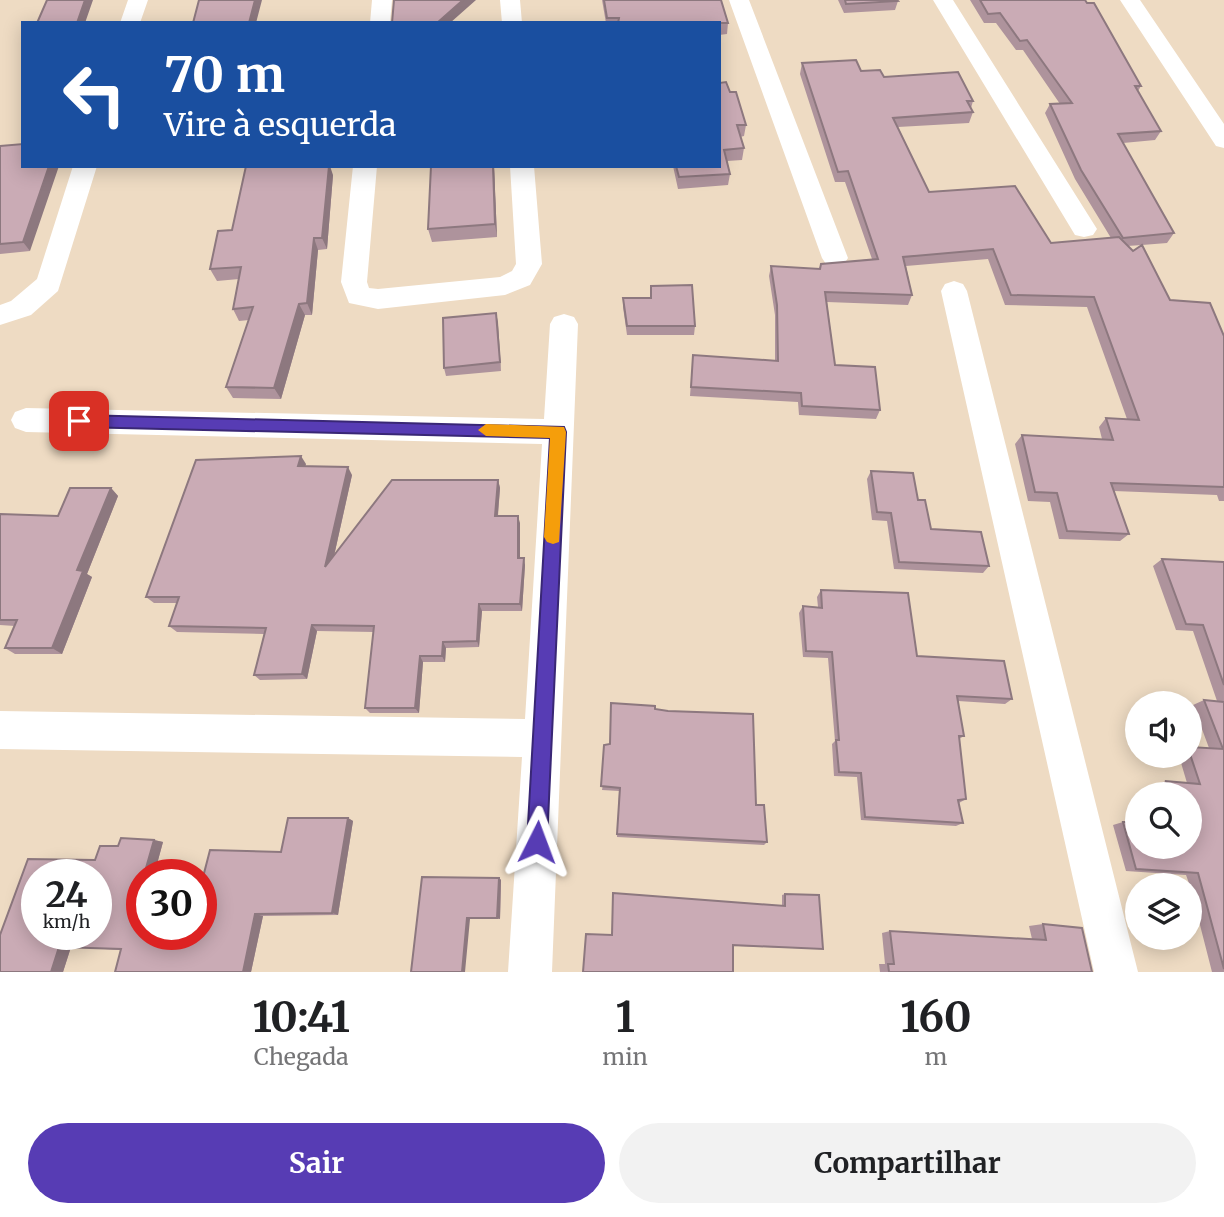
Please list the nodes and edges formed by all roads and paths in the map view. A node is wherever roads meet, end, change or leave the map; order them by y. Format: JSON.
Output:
{"nodes":[{"id":1,"x":138,"y":0,"type":"edge"},
{"id":2,"x":382,"y":0,"type":"edge"},
{"id":3,"x":510,"y":0,"type":"edge"},
{"id":4,"x":739,"y":0,"type":"edge"},
{"id":5,"x":943,"y":0,"type":"edge"},
{"id":6,"x":1130,"y":0,"type":"edge"},
{"id":7,"x":131,"y":21,"type":"edge"},
{"id":8,"x":380,"y":21,"type":"edge"},
{"id":9,"x":512,"y":21,"type":"edge"},
{"id":10,"x":1224,"y":141,"type":"edge"},
{"id":11,"x":85,"y":168,"type":"edge"},
{"id":12,"x":365,"y":168,"type":"edge"},
{"id":13,"x":522,"y":168,"type":"edge"},
{"id":14,"x":1084,"y":229,"type":"dead end"},
{"id":15,"x":835,"y":258,"type":"dead end"},
{"id":16,"x":954,"y":291,"type":"dead end"},
{"id":17,"x":0,"y":315,"type":"edge"},
{"id":18,"x":564,"y":324,"type":"dead end"},
{"id":19,"x":26,"y":420,"type":"dead end"},
{"id":20,"x":558,"y":432,"type":"junction"},
{"id":21,"x":0,"y":730,"type":"edge"},
{"id":22,"x":542,"y":738,"type":"junction"},
{"id":23,"x":530,"y":972,"type":"edge"},
{"id":24,"x":1116,"y":972,"type":"edge"}],
"edges":[{"from":1,"to":7,"type":"street"},
{"from":2,"to":8,"type":"street"},
{"from":3,"to":9,"type":"street"},
{"from":4,"to":15,"type":"street"},
{"from":5,"to":14,"type":"street"},
{"from":6,"to":10,"type":"street"},
{"from":11,"to":17,"type":"street"},
{"from":12,"to":13,"type":"street"},
{"from":16,"to":24,"type":"street"},
{"from":18,"to":20,"type":"street"},
{"from":19,"to":20,"type":"street"},
{"from":20,"to":22,"type":"street"},
{"from":21,"to":22,"type":"street"},
{"from":22,"to":23,"type":"street"}]}
